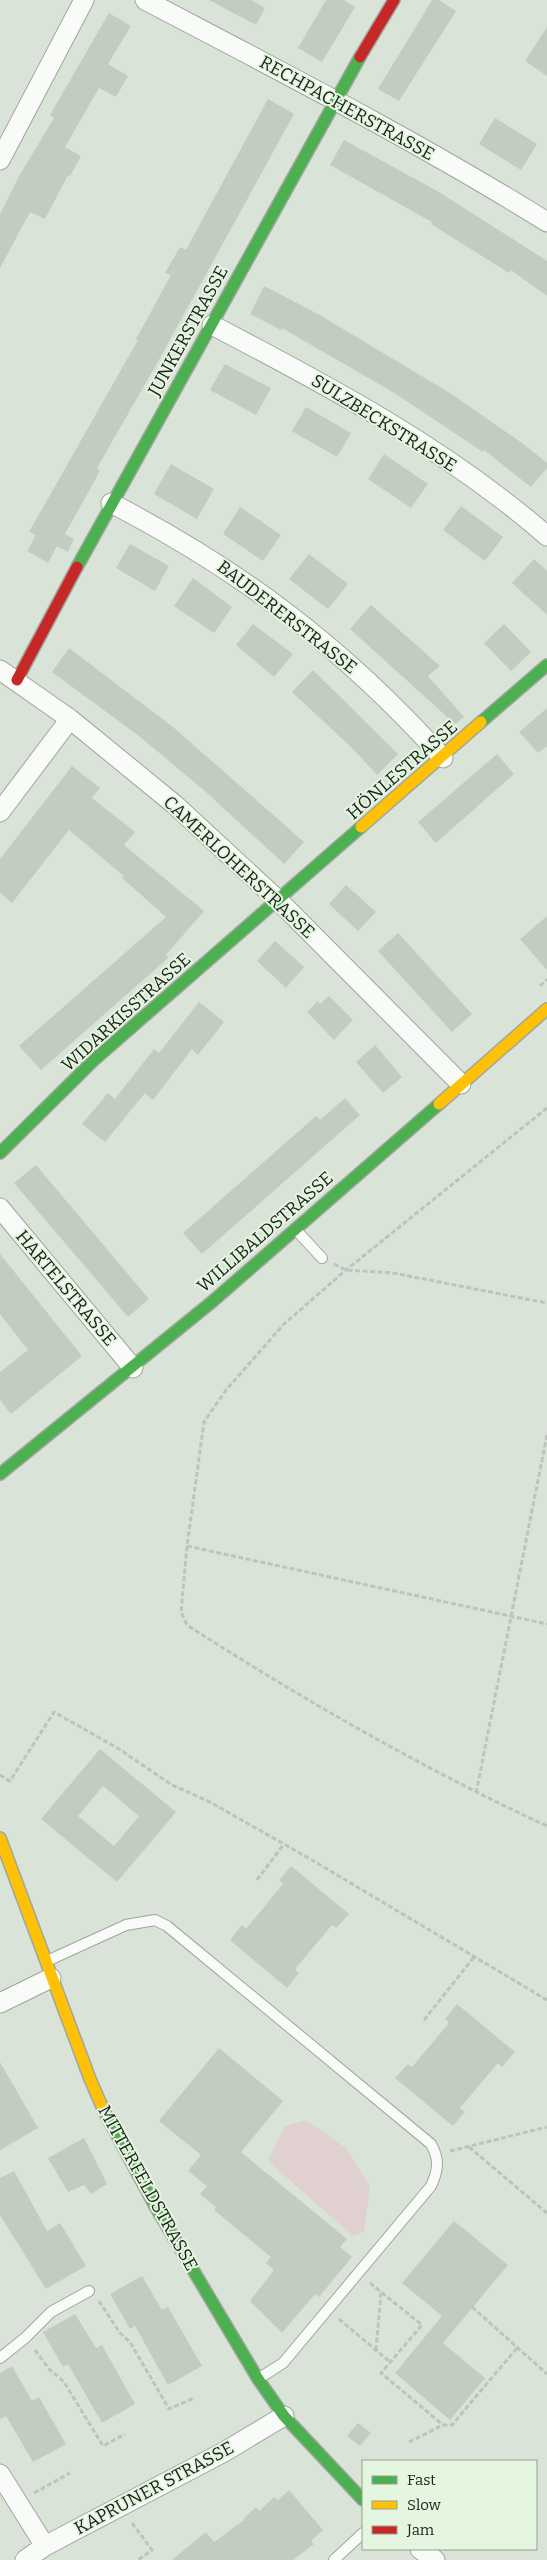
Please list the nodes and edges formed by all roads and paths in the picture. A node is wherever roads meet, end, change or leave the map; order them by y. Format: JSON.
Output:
{"nodes":[{"id":1,"x":84,"y":0,"type":"edge"},
{"id":2,"x":145,"y":0,"type":"edge"},
{"id":3,"x":394,"y":0,"type":"edge"},
{"id":4,"x":334,"y":100,"type":"junction"},
{"id":5,"x":0,"y":160,"type":"edge"},
{"id":6,"x":547,"y":222,"type":"edge"},
{"id":7,"x":212,"y":325,"type":"junction"},
{"id":8,"x":111,"y":503,"type":"junction"},
{"id":9,"x":547,"y":536,"type":"edge"},
{"id":10,"x":547,"y":665,"type":"edge"},
{"id":11,"x":0,"y":670,"type":"edge"},
{"id":12,"x":16,"y":680,"type":"junction"},
{"id":13,"x":70,"y":719,"type":"junction"},
{"id":14,"x":443,"y":758,"type":"junction"},
{"id":15,"x":0,"y":812,"type":"edge"},
{"id":16,"x":279,"y":900,"type":"junction"},
{"id":17,"x":547,"y":1008,"type":"edge"},
{"id":18,"x":461,"y":1084,"type":"junction"},
{"id":19,"x":547,"y":1108,"type":"edge"},
{"id":20,"x":0,"y":1154,"type":"edge"},
{"id":21,"x":0,"y":1208,"type":"edge"},
{"id":22,"x":296,"y":1229,"type":"junction"},
{"id":23,"x":322,"y":1258,"type":"joint"},
{"id":24,"x":346,"y":1270,"type":"junction"},
{"id":25,"x":547,"y":1303,"type":"edge"},
{"id":26,"x":133,"y":1368,"type":"junction"},
{"id":27,"x":547,"y":1435,"type":"edge"},
{"id":28,"x":0,"y":1474,"type":"edge"},
{"id":29,"x":187,"y":1546,"type":"junction"},
{"id":30,"x":509,"y":1616,"type":"junction"},
{"id":31,"x":547,"y":1624,"type":"edge"},
{"id":32,"x":0,"y":1775,"type":"edge"},
{"id":33,"x":476,"y":1793,"type":"junction"},
{"id":34,"x":547,"y":1826,"type":"edge"},
{"id":35,"x":0,"y":1838,"type":"edge"},
{"id":36,"x":284,"y":1844,"type":"junction"},
{"id":37,"x":257,"y":1880,"type":"dead end"},
{"id":38,"x":474,"y":1957,"type":"junction"},
{"id":39,"x":49,"y":1970,"type":"junction"},
{"id":40,"x":547,"y":2000,"type":"edge"},
{"id":41,"x":0,"y":2003,"type":"edge"},
{"id":42,"x":424,"y":2020,"type":"dead end"},
{"id":43,"x":547,"y":2127,"type":"edge"},
{"id":44,"x":469,"y":2147,"type":"junction"},
{"id":45,"x":437,"y":2155,"type":"junction"},
{"id":46,"x":547,"y":2213,"type":"edge"},
{"id":47,"x":359,"y":2273,"type":"junction"},
{"id":48,"x":89,"y":2291,"type":"joint"},
{"id":49,"x":381,"y":2293,"type":"junction"},
{"id":50,"x":472,"y":2308,"type":"dead end"},
{"id":51,"x":328,"y":2310,"type":"junction"},
{"id":52,"x":26,"y":2338,"type":"junction"},
{"id":53,"x":516,"y":2348,"type":"junction"},
{"id":54,"x":376,"y":2350,"type":"junction"},
{"id":55,"x":0,"y":2358,"type":"edge"},
{"id":56,"x":390,"y":2362,"type":"junction"},
{"id":57,"x":547,"y":2374,"type":"edge"},
{"id":58,"x":258,"y":2379,"type":"junction"},
{"id":59,"x":194,"y":2398,"type":"dead end"},
{"id":60,"x":284,"y":2416,"type":"junction"},
{"id":61,"x":443,"y":2426,"type":"junction"},
{"id":62,"x":125,"y":2434,"type":"dead end"},
{"id":63,"x":409,"y":2442,"type":"dead end"},
{"id":64,"x":70,"y":2473,"type":"dead end"},
{"id":65,"x":0,"y":2474,"type":"edge"},
{"id":66,"x":29,"y":2495,"type":"dead end"},
{"id":67,"x":362,"y":2499,"type":"edge"},
{"id":68,"x":120,"y":2507,"type":"junction"},
{"id":69,"x":362,"y":2533,"type":"edge"},
{"id":70,"x":46,"y":2546,"type":"junction"},
{"id":71,"x":421,"y":2550,"type":"edge"},
{"id":72,"x":25,"y":2560,"type":"edge"},
{"id":73,"x":138,"y":2560,"type":"edge"},
{"id":74,"x":334,"y":2560,"type":"edge"},
{"id":75,"x":435,"y":2560,"type":"edge"}],
"edges":[{"from":1,"to":5,"type":"street"},
{"from":2,"to":4,"type":"street","name":"RECHPACHERSTRASSE"},
{"from":3,"to":4,"type":"street","name":"JUNKERSTRASSE"},
{"from":4,"to":6,"type":"street","name":"RECHPACHERSTRASSE"},
{"from":4,"to":7,"type":"street","name":"JUNKERSTRASSE"},
{"from":7,"to":8,"type":"street","name":"JUNKERSTRASSE"},
{"from":7,"to":9,"type":"street","name":"SULZBECKSTRASSE"},
{"from":8,"to":12,"type":"street","name":"JUNKERSTRASSE"},
{"from":8,"to":14,"type":"street","name":"BAUDERERSTRASSE"},
{"from":10,"to":14,"type":"street","name":"HÖNLESTRASSE"},
{"from":11,"to":12,"type":"street","name":"CAMERLOHERSTRASSE"},
{"from":12,"to":13,"type":"street","name":"CAMERLOHERSTRASSE"},
{"from":13,"to":15,"type":"street"},
{"from":13,"to":16,"type":"street","name":"CAMERLOHERSTRASSE"},
{"from":14,"to":16,"type":"street","name":"HÖNLESTRASSE"},
{"from":16,"to":18,"type":"street","name":"CAMERLOHERSTRASSE"},
{"from":16,"to":20,"type":"street","name":"WIDARKISSTRASSE"},
{"from":17,"to":18,"type":"street","name":"WILLIBALDSTRASSE"},
{"from":18,"to":22,"type":"street","name":"WILLIBALDSTRASSE"},
{"from":19,"to":24,"type":"path"},
{"from":21,"to":26,"type":"street","name":"HARTELSTRASSE"},
{"from":22,"to":23,"type":"lane"},
{"from":22,"to":26,"type":"street","name":"WILLIBALDSTRASSE"},
{"from":23,"to":24,"type":"path"},
{"from":24,"to":25,"type":"path"},
{"from":24,"to":29,"type":"path"},
{"from":26,"to":28,"type":"street","name":"WILLIBALDSTRASSE"},
{"from":27,"to":30,"type":"path"},
{"from":29,"to":30,"type":"path"},
{"from":29,"to":33,"type":"path"},
{"from":30,"to":31,"type":"path"},
{"from":30,"to":33,"type":"path"},
{"from":32,"to":36,"type":"path"},
{"from":33,"to":34,"type":"path"},
{"from":35,"to":39,"type":"street","name":"MITTERFELDSTRASSE"},
{"from":36,"to":37,"type":"path"},
{"from":36,"to":38,"type":"path"},
{"from":38,"to":40,"type":"path"},
{"from":38,"to":42,"type":"path"},
{"from":39,"to":41,"type":"street"},
{"from":39,"to":45,"type":"lane"},
{"from":39,"to":58,"type":"street","name":"MITTERFELDSTRASSE"},
{"from":43,"to":44,"type":"path"},
{"from":44,"to":45,"type":"path"},
{"from":44,"to":46,"type":"path"},
{"from":45,"to":47,"type":"lane"},
{"from":47,"to":49,"type":"path"},
{"from":47,"to":51,"type":"lane"},
{"from":48,"to":52,"type":"lane"},
{"from":48,"to":59,"type":"path"},
{"from":49,"to":54,"type":"path"},
{"from":49,"to":56,"type":"path"},
{"from":50,"to":53,"type":"path"},
{"from":51,"to":54,"type":"path"},
{"from":51,"to":58,"type":"lane"},
{"from":52,"to":55,"type":"lane"},
{"from":52,"to":62,"type":"path"},
{"from":53,"to":57,"type":"path"},
{"from":53,"to":61,"type":"path"},
{"from":54,"to":56,"type":"path"},
{"from":56,"to":61,"type":"path"},
{"from":58,"to":60,"type":"street","name":"MITTERFELDSTRASSE"},
{"from":60,"to":67,"type":"street","name":"MITTERFELDSTRASSE"},
{"from":60,"to":68,"type":"street","name":"KAPRUNER STRASSE"},
{"from":61,"to":63,"type":"path"},
{"from":64,"to":66,"type":"path"},
{"from":65,"to":70,"type":"street"},
{"from":68,"to":70,"type":"street","name":"KAPRUNER STRASSE"},
{"from":68,"to":73,"type":"path"},
{"from":69,"to":74,"type":"lane"},
{"from":70,"to":72,"type":"street","name":"KAPRUNER STRASSE"},
{"from":71,"to":75,"type":"street"}]}
